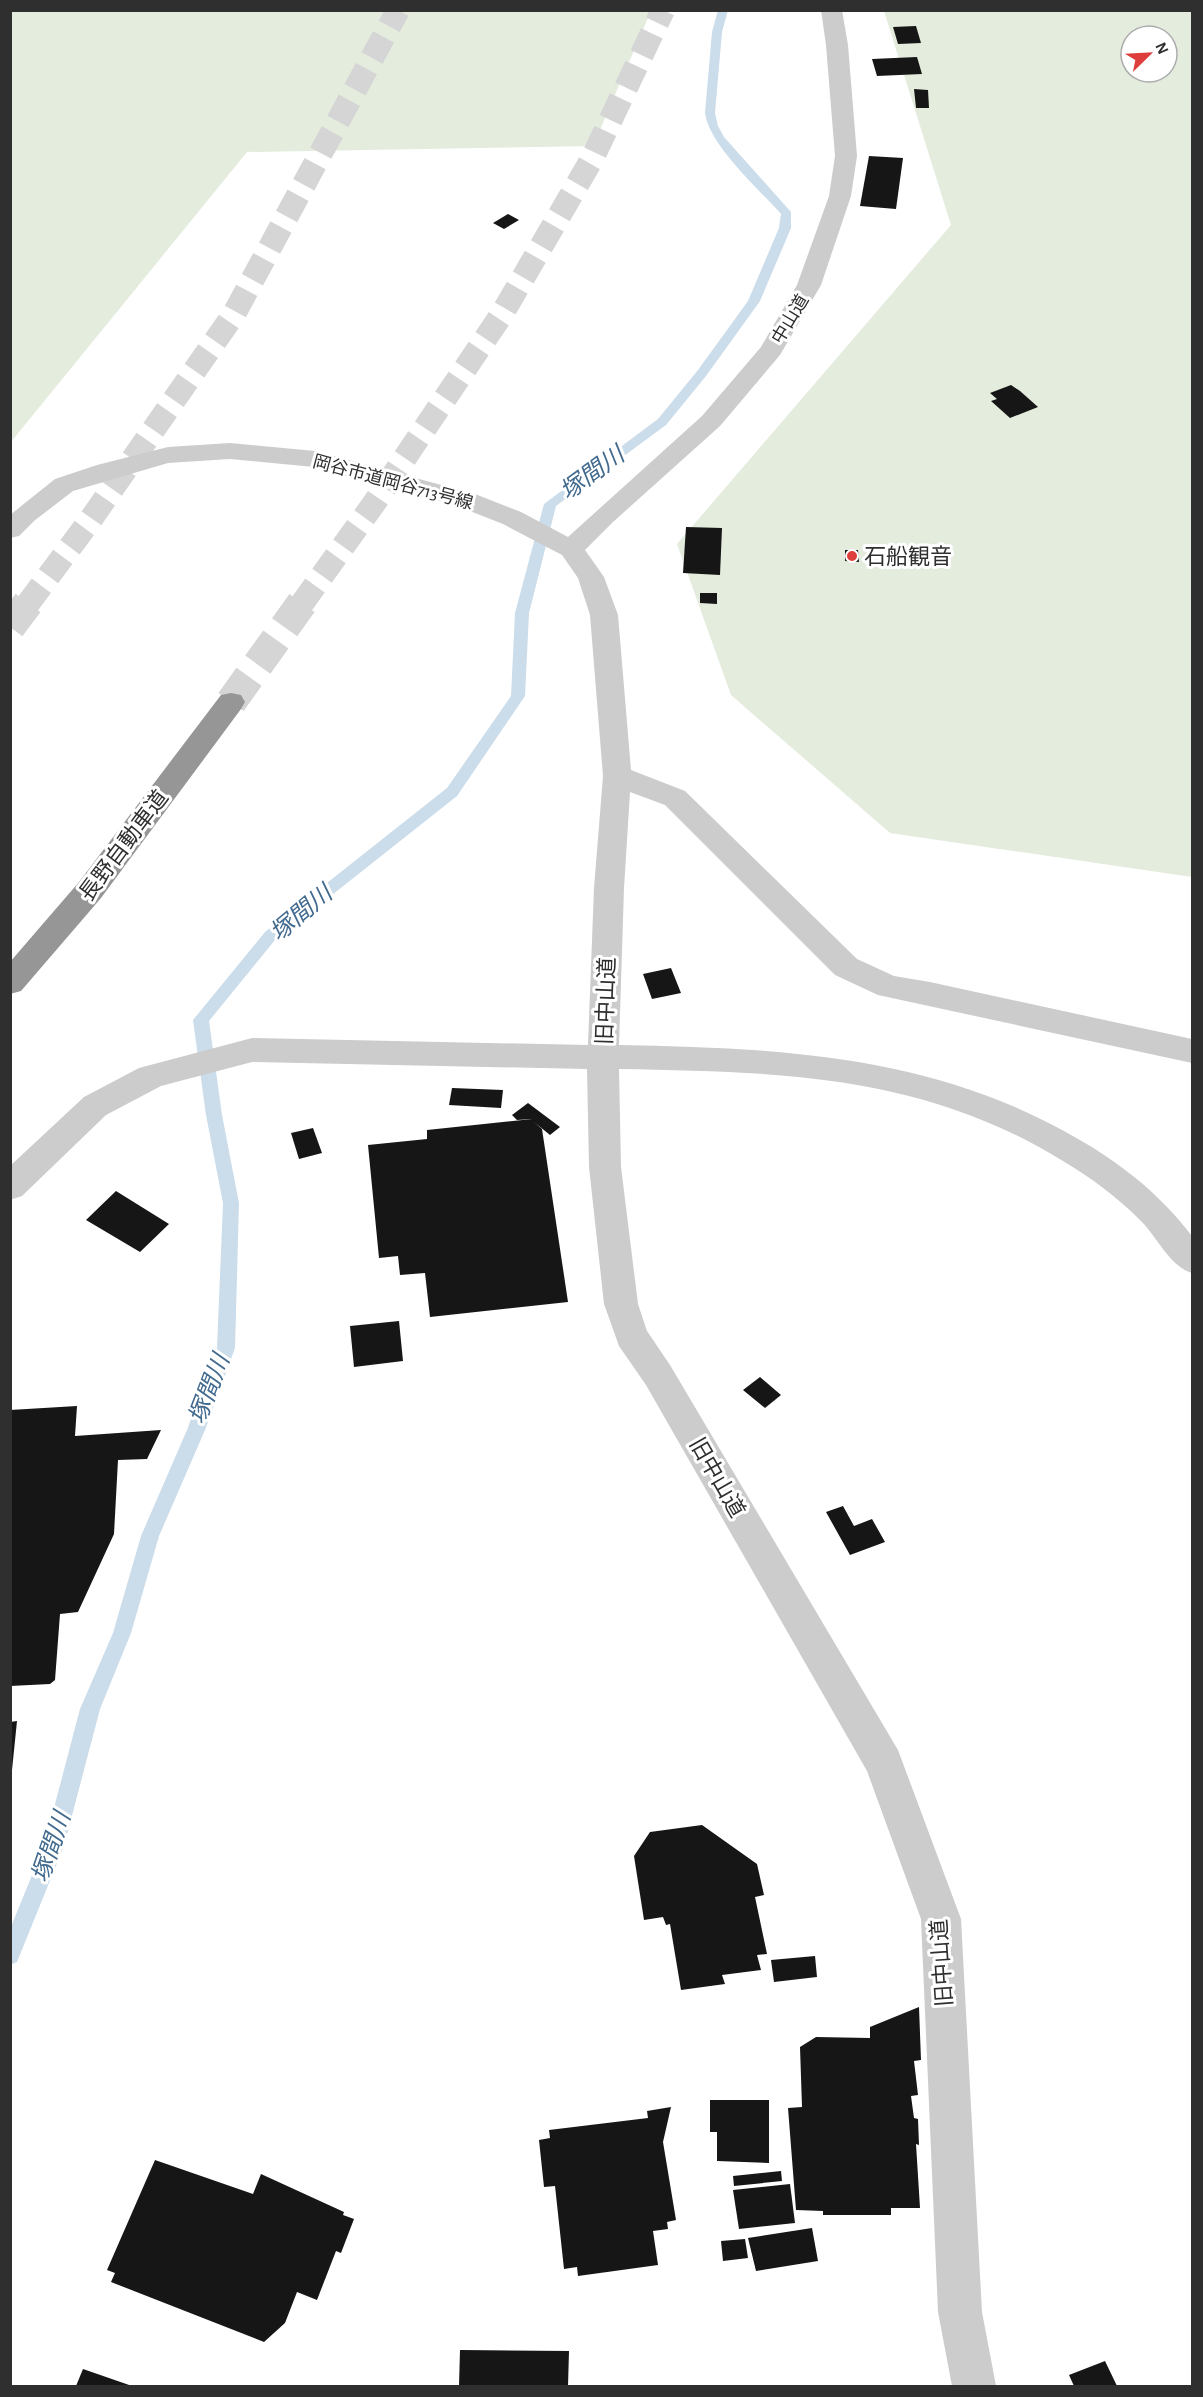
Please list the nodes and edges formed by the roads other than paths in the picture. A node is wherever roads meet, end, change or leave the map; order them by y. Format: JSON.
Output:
{"nodes":[{"id":1,"x":831,"y":10,"type":"edge"},
{"id":2,"x":10,"y":530,"type":"edge"},
{"id":3,"x":569,"y":548,"type":"junction"},
{"id":4,"x":231,"y":702,"type":"tunnel mouth"},
{"id":5,"x":617,"y":776,"type":"junction"},
{"id":6,"x":10,"y":983,"type":"edge"},
{"id":7,"x":1192,"y":1051,"type":"edge"},
{"id":8,"x":603,"y":1057,"type":"junction"},
{"id":9,"x":10,"y":1187,"type":"edge"},
{"id":10,"x":1192,"y":1260,"type":"edge"},
{"id":11,"x":974,"y":2386,"type":"edge"}],
"edges":[{"from":1,"to":3,"type":"street","name":"中山道"},
{"from":2,"to":3,"type":"street","name":"岡谷市道岡谷713号線"},
{"from":3,"to":5,"type":"street","name":"旧中山道"},
{"from":4,"to":6,"type":"highway","name":"長野自動車道"},
{"from":5,"to":7,"type":"street"},
{"from":5,"to":8,"type":"street","name":"旧中山道"},
{"from":8,"to":9,"type":"street"},
{"from":8,"to":10,"type":"street"},
{"from":8,"to":11,"type":"street","name":"旧中山道"}]}
